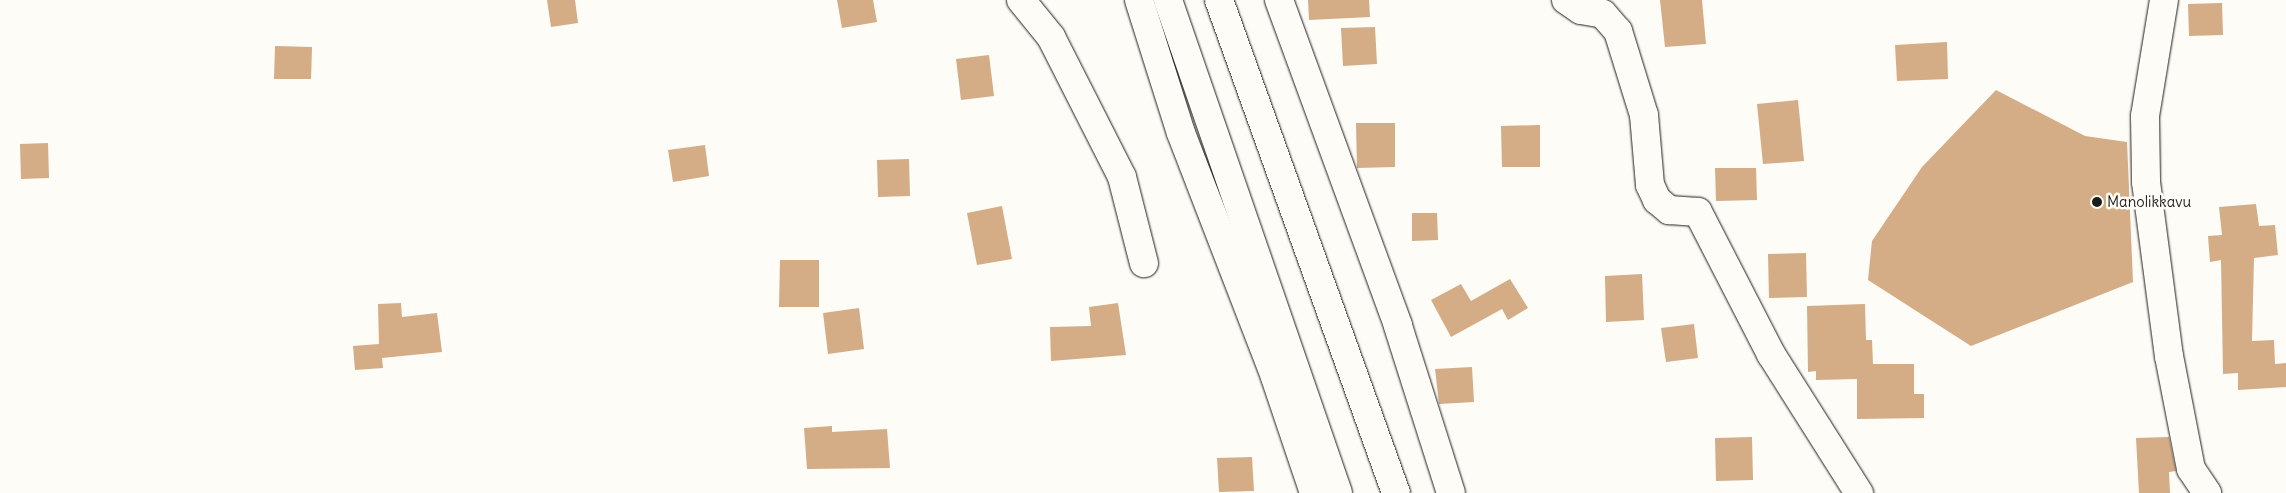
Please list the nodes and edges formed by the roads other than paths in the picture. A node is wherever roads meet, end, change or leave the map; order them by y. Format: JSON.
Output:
{"nodes":[{"id":1,"x":1022,"y":0,"type":"edge"},
{"id":2,"x":1139,"y":0,"type":"edge"},
{"id":3,"x":1168,"y":0,"type":"edge"},
{"id":4,"x":1219,"y":0,"type":"edge"},
{"id":5,"x":1279,"y":0,"type":"edge"},
{"id":6,"x":1566,"y":0,"type":"edge"},
{"id":7,"x":2164,"y":0,"type":"edge"},
{"id":8,"x":1144,"y":263,"type":"dead end"},
{"id":9,"x":1314,"y":493,"type":"edge"},
{"id":10,"x":1338,"y":493,"type":"edge"},
{"id":11,"x":1396,"y":493,"type":"edge"},
{"id":12,"x":1451,"y":493,"type":"edge"},
{"id":13,"x":1859,"y":493,"type":"edge"},
{"id":14,"x":2207,"y":493,"type":"edge"}],
"edges":[{"from":1,"to":8,"type":"main road"},
{"from":2,"to":9,"type":"main road"},
{"from":3,"to":10,"type":"main road"},
{"from":4,"to":11,"type":"main road"},
{"from":5,"to":12,"type":"main road"},
{"from":6,"to":13,"type":"main road"},
{"from":7,"to":14,"type":"main road"}]}
